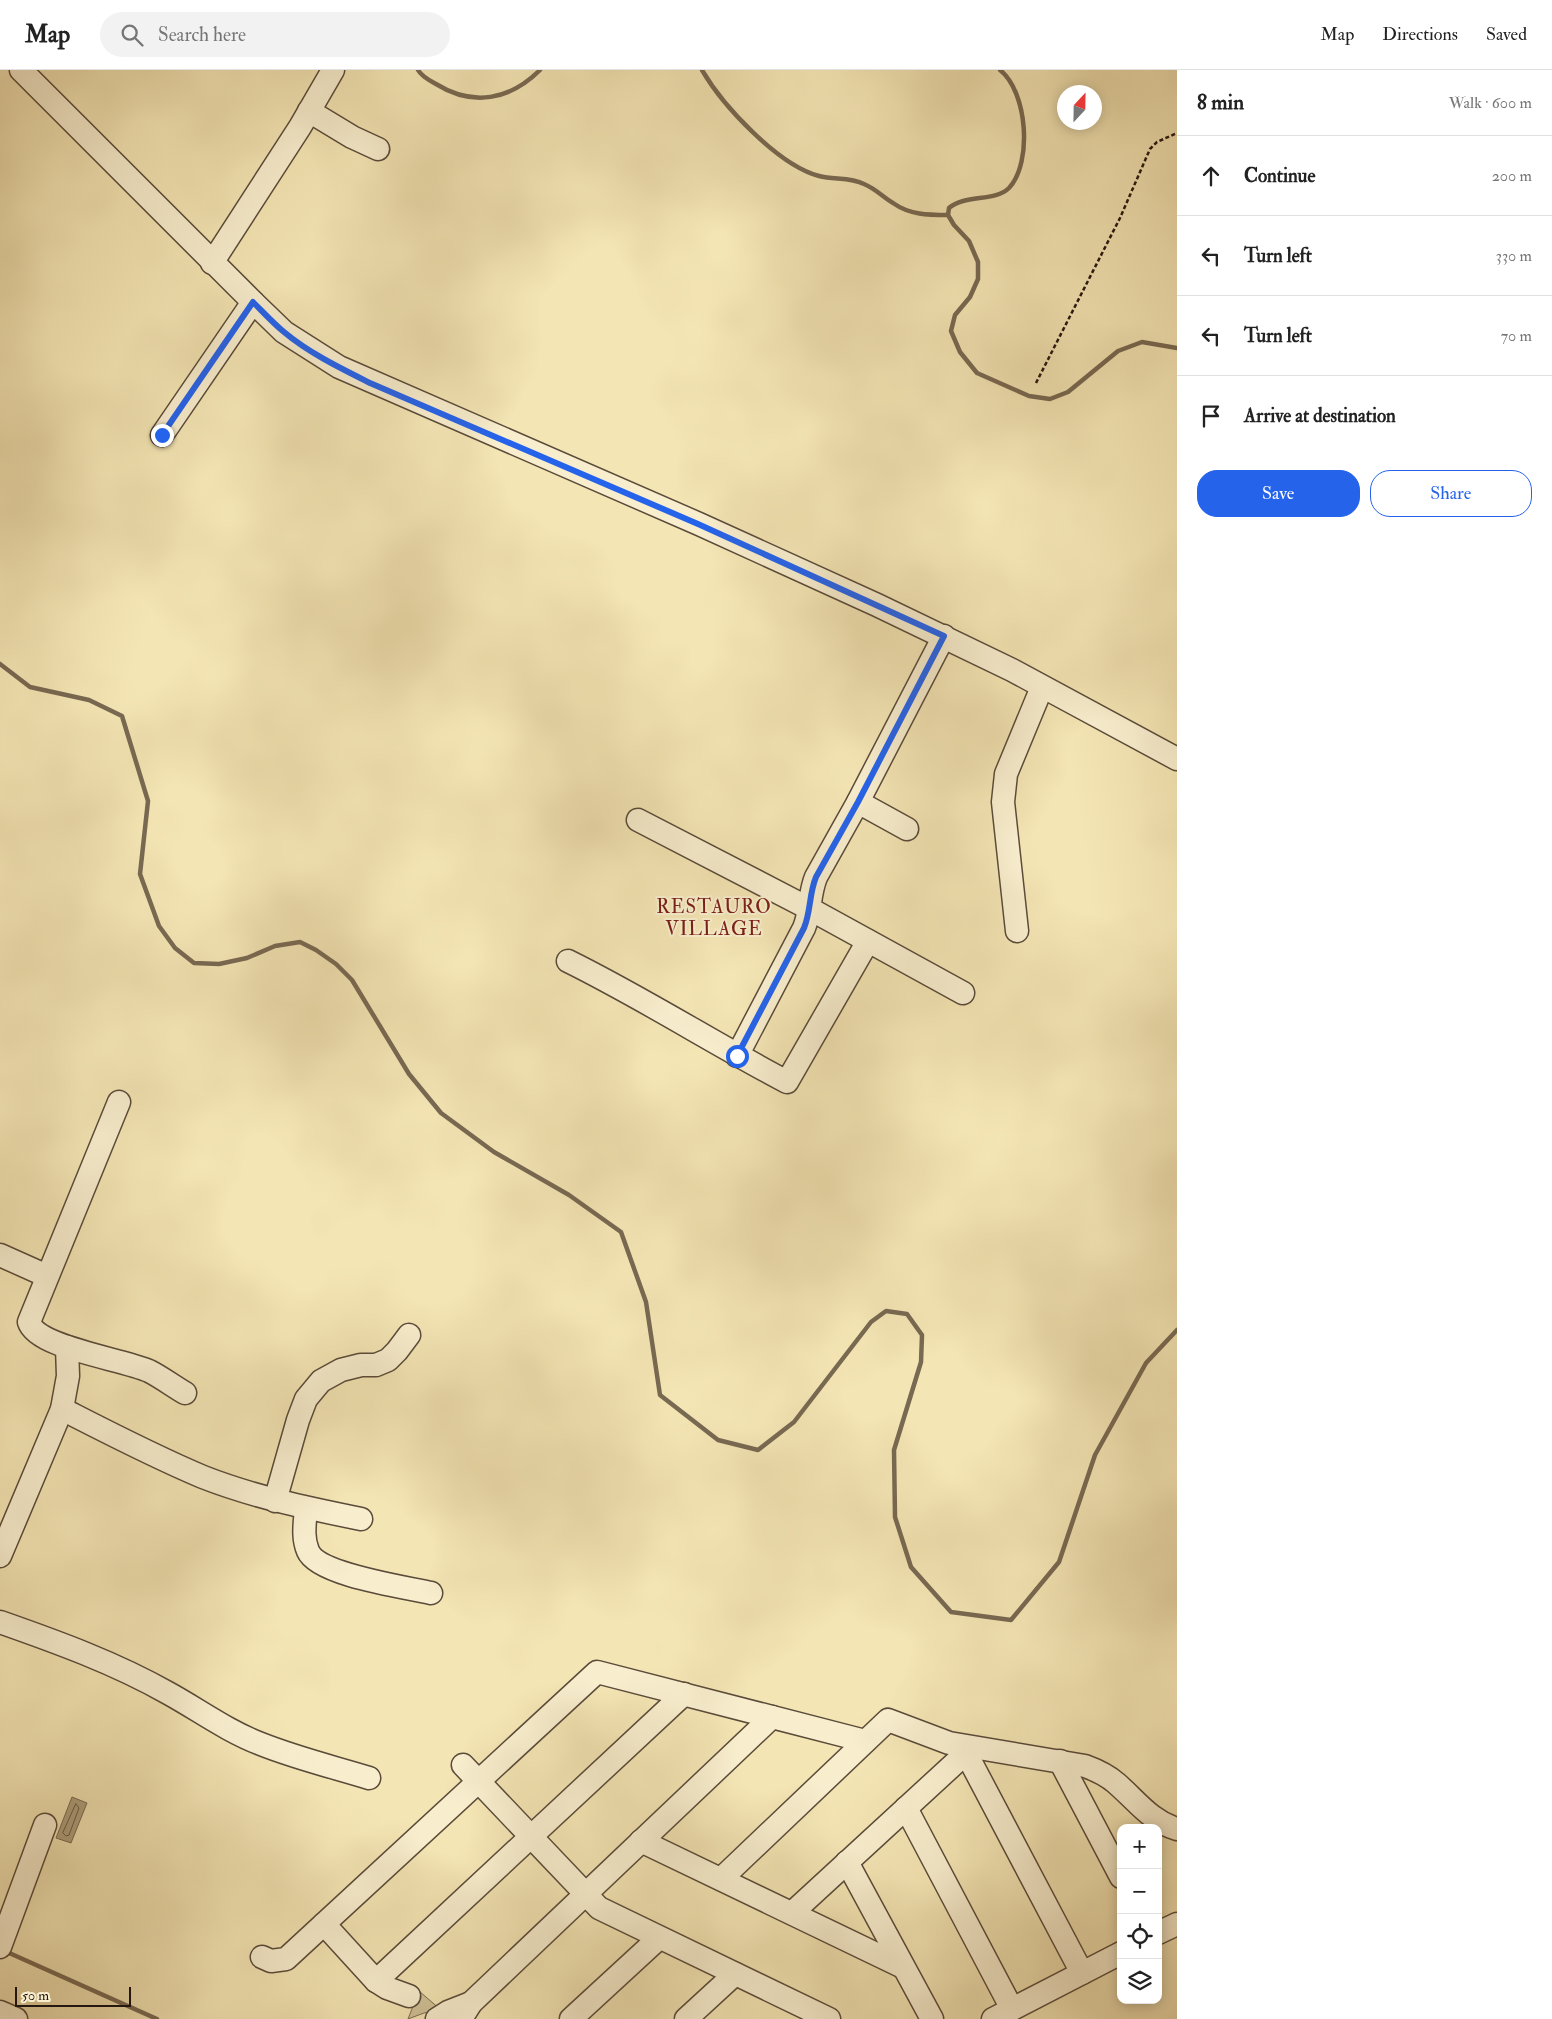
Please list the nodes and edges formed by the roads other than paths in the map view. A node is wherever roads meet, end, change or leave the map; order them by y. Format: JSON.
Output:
{"nodes":[{"id":1,"x":20,"y":70,"type":"edge"},
{"id":2,"x":333,"y":70,"type":"edge"},
{"id":3,"x":309,"y":111,"type":"junction"},
{"id":4,"x":378,"y":149,"type":"dead end"},
{"id":5,"x":212,"y":263,"type":"junction"},
{"id":6,"x":253,"y":302,"type":"junction"},
{"id":7,"x":162,"y":435,"type":"dead end"},
{"id":8,"x":944,"y":636,"type":"junction"},
{"id":9,"x":1042,"y":687,"type":"junction"},
{"id":10,"x":1177,"y":759,"type":"edge"},
{"id":11,"x":858,"y":802,"type":"junction"},
{"id":12,"x":638,"y":820,"type":"dead end"},
{"id":13,"x":907,"y":829,"type":"dead end"},
{"id":14,"x":810,"y":909,"type":"junction"},
{"id":15,"x":1017,"y":931,"type":"dead end"},
{"id":16,"x":868,"y":941,"type":"junction"},
{"id":17,"x":568,"y":961,"type":"dead end"},
{"id":18,"x":963,"y":993,"type":"dead end"},
{"id":19,"x":737,"y":1056,"type":"junction"},
{"id":20,"x":119,"y":1102,"type":"dead end"},
{"id":21,"x":0,"y":1255,"type":"edge"},
{"id":22,"x":47,"y":1276,"type":"junction"},
{"id":23,"x":409,"y":1335,"type":"dead end"},
{"id":24,"x":66,"y":1347,"type":"junction"},
{"id":25,"x":185,"y":1393,"type":"dead end"},
{"id":26,"x":62,"y":1409,"type":"junction"},
{"id":27,"x":275,"y":1501,"type":"junction"},
{"id":28,"x":306,"y":1508,"type":"junction"},
{"id":29,"x":361,"y":1519,"type":"dead end"},
{"id":30,"x":0,"y":1556,"type":"edge"},
{"id":31,"x":431,"y":1593,"type":"dead end"},
{"id":32,"x":0,"y":1622,"type":"edge"},
{"id":33,"x":684,"y":1694,"type":"junction"},
{"id":34,"x":772,"y":1717,"type":"junction"},
{"id":35,"x":865,"y":1741,"type":"junction"},
{"id":36,"x":966,"y":1750,"type":"junction"},
{"id":37,"x":1060,"y":1761,"type":"junction"},
{"id":38,"x":463,"y":1765,"type":"dead end"},
{"id":39,"x":369,"y":1778,"type":"dead end"},
{"id":40,"x":479,"y":1781,"type":"junction"},
{"id":41,"x":906,"y":1808,"type":"junction"},
{"id":42,"x":45,"y":1825,"type":"dead end"},
{"id":43,"x":1177,"y":1829,"type":"edge"},
{"id":44,"x":531,"y":1837,"type":"junction"},
{"id":45,"x":641,"y":1840,"type":"junction"},
{"id":46,"x":847,"y":1862,"type":"junction"},
{"id":47,"x":1117,"y":1869,"type":"edge"},
{"id":48,"x":720,"y":1879,"type":"junction"},
{"id":49,"x":585,"y":1894,"type":"junction"},
{"id":50,"x":792,"y":1913,"type":"junction"},
{"id":51,"x":324,"y":1924,"type":"junction"},
{"id":52,"x":1177,"y":1924,"type":"edge"},
{"id":53,"x":1162,"y":1931,"type":"edge"},
{"id":54,"x":658,"y":1938,"type":"junction"},
{"id":55,"x":0,"y":1947,"type":"edge"},
{"id":56,"x":1117,"y":1955,"type":"edge"},
{"id":57,"x":262,"y":1957,"type":"dead end"},
{"id":58,"x":903,"y":1967,"type":"junction"},
{"id":59,"x":1082,"y":1973,"type":"junction"},
{"id":60,"x":734,"y":1974,"type":"junction"},
{"id":61,"x":376,"y":1981,"type":"junction"},
{"id":62,"x":409,"y":1996,"type":"dead end"},
{"id":63,"x":466,"y":2011,"type":"edge"},
{"id":64,"x":0,"y":2012,"type":"edge"},
{"id":65,"x":1002,"y":2014,"type":"edge"},
{"id":66,"x":16,"y":2019,"type":"edge"},
{"id":67,"x":437,"y":2019,"type":"edge"},
{"id":68,"x":571,"y":2019,"type":"edge"},
{"id":69,"x":686,"y":2019,"type":"edge"},
{"id":70,"x":829,"y":2019,"type":"edge"},
{"id":71,"x":932,"y":2019,"type":"edge"}],
"edges":[{"from":1,"to":5,"type":"street"},
{"from":2,"to":3,"type":"street"},
{"from":3,"to":4,"type":"street"},
{"from":3,"to":5,"type":"street"},
{"from":5,"to":6,"type":"street"},
{"from":6,"to":7,"type":"street"},
{"from":6,"to":8,"type":"street"},
{"from":8,"to":9,"type":"street"},
{"from":8,"to":11,"type":"street"},
{"from":9,"to":10,"type":"street"},
{"from":9,"to":15,"type":"street"},
{"from":11,"to":13,"type":"street"},
{"from":11,"to":14,"type":"street"},
{"from":12,"to":14,"type":"street"},
{"from":14,"to":16,"type":"street"},
{"from":14,"to":19,"type":"street"},
{"from":16,"to":18,"type":"street"},
{"from":16,"to":19,"type":"street"},
{"from":17,"to":19,"type":"street"},
{"from":20,"to":22,"type":"street"},
{"from":21,"to":22,"type":"street"},
{"from":22,"to":24,"type":"street"},
{"from":23,"to":27,"type":"street"},
{"from":24,"to":25,"type":"street"},
{"from":24,"to":26,"type":"street"},
{"from":26,"to":27,"type":"street"},
{"from":26,"to":30,"type":"street"},
{"from":27,"to":28,"type":"street"},
{"from":28,"to":29,"type":"street"},
{"from":28,"to":31,"type":"street"},
{"from":32,"to":39,"type":"street"},
{"from":33,"to":34,"type":"street"},
{"from":33,"to":40,"type":"street"},
{"from":33,"to":44,"type":"street"},
{"from":34,"to":35,"type":"street"},
{"from":34,"to":45,"type":"street"},
{"from":35,"to":36,"type":"street"},
{"from":35,"to":48,"type":"street"},
{"from":36,"to":37,"type":"street"},
{"from":36,"to":41,"type":"street"},
{"from":36,"to":59,"type":"street"},
{"from":37,"to":43,"type":"street"},
{"from":37,"to":47,"type":"street"},
{"from":38,"to":40,"type":"street"},
{"from":40,"to":44,"type":"street"},
{"from":40,"to":51,"type":"street"},
{"from":41,"to":46,"type":"street"},
{"from":41,"to":65,"type":"street"},
{"from":42,"to":55,"type":"street"},
{"from":44,"to":49,"type":"street"},
{"from":44,"to":61,"type":"street"},
{"from":45,"to":48,"type":"street"},
{"from":45,"to":49,"type":"street"},
{"from":46,"to":50,"type":"street"},
{"from":46,"to":58,"type":"street"},
{"from":48,"to":50,"type":"street"},
{"from":49,"to":54,"type":"street"},
{"from":49,"to":63,"type":"street"},
{"from":50,"to":58,"type":"street"},
{"from":51,"to":57,"type":"street"},
{"from":51,"to":61,"type":"street"},
{"from":52,"to":53,"type":"street"},
{"from":54,"to":60,"type":"street"},
{"from":54,"to":68,"type":"street"},
{"from":56,"to":59,"type":"street"},
{"from":58,"to":71,"type":"street"},
{"from":59,"to":65,"type":"street"},
{"from":60,"to":69,"type":"street"},
{"from":60,"to":70,"type":"street"},
{"from":61,"to":62,"type":"street"},
{"from":63,"to":67,"type":"street"},
{"from":64,"to":66,"type":"street"}]}
